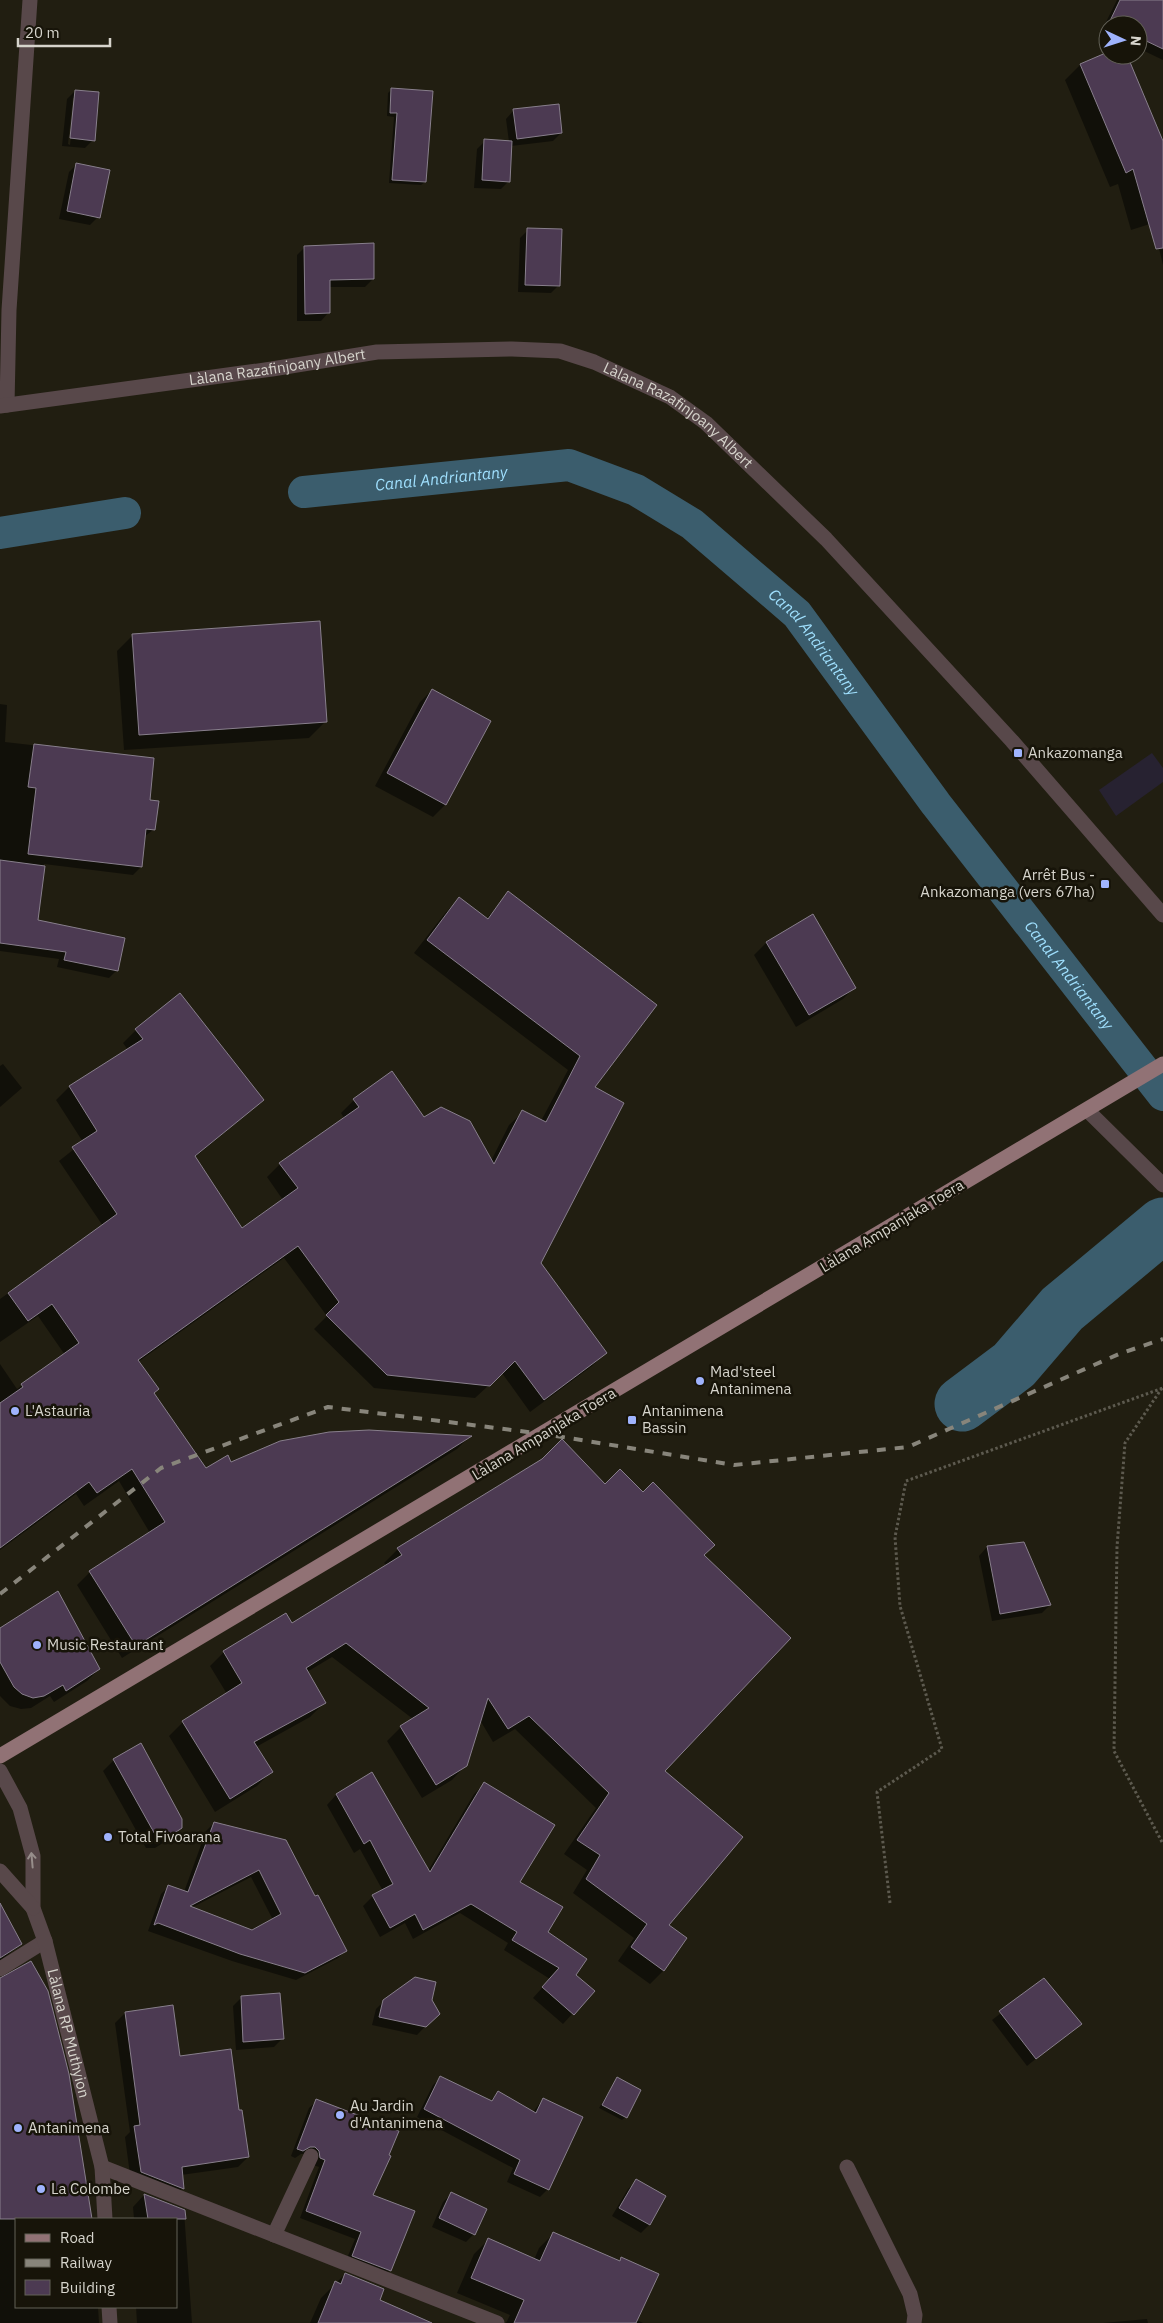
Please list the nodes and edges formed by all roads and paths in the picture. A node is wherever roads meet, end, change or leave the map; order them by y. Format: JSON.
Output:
{"nodes":[{"id":1,"x":30,"y":0,"type":"edge"},
{"id":2,"x":3,"y":405,"type":"edge"},
{"id":3,"x":1163,"y":915,"type":"edge"},
{"id":4,"x":1163,"y":1064,"type":"edge"},
{"id":5,"x":1088,"y":1110,"type":"junction"},
{"id":6,"x":1163,"y":1185,"type":"edge"},
{"id":7,"x":1163,"y":1388,"type":"edge"},
{"id":8,"x":0,"y":1756,"type":"edge"},
{"id":9,"x":0,"y":1771,"type":"edge"},
{"id":10,"x":1163,"y":1844,"type":"edge"},
{"id":11,"x":0,"y":1870,"type":"edge"},
{"id":12,"x":890,"y":1903,"type":"dead end"},
{"id":13,"x":33,"y":1908,"type":"junction"},
{"id":14,"x":45,"y":1941,"type":"junction"},
{"id":15,"x":0,"y":1969,"type":"edge"},
{"id":16,"x":311,"y":2156,"type":"dead end"},
{"id":17,"x":102,"y":2167,"type":"junction"},
{"id":18,"x":847,"y":2167,"type":"dead end"},
{"id":19,"x":105,"y":2218,"type":"edge"},
{"id":20,"x":274,"y":2235,"type":"junction"},
{"id":21,"x":109,"y":2308,"type":"edge"},
{"id":22,"x":110,"y":2323,"type":"edge"},
{"id":23,"x":497,"y":2323,"type":"edge"},
{"id":24,"x":914,"y":2323,"type":"edge"}],
"edges":[{"from":1,"to":2,"type":"street"},
{"from":2,"to":3,"type":"street","name":"Làlana Razafinjoany Albert"},
{"from":4,"to":5,"type":"main road","name":"Làlana Ampanjaka Toera"},
{"from":5,"to":6,"type":"street"},
{"from":5,"to":8,"type":"main road","name":"Làlana Ampanjaka Toera"},
{"from":7,"to":10,"type":"path"},
{"from":7,"to":12,"type":"path"},
{"from":13,"to":9,"type":"street","name":"Làlana RP Muthyion","one_way":true},
{"from":11,"to":13,"type":"street","name":"Làlana RP Muthyion"},
{"from":13,"to":14,"type":"street","name":"Làlana RP Muthyion"},
{"from":14,"to":15,"type":"street"},
{"from":14,"to":17,"type":"street","name":"Làlana RP Muthyion"},
{"from":16,"to":20,"type":"street"},
{"from":17,"to":19,"type":"street","name":"Làlana RP Muthyion"},
{"from":17,"to":20,"type":"street"},
{"from":18,"to":24,"type":"street"},
{"from":20,"to":23,"type":"street"},
{"from":21,"to":22,"type":"street"}]}
